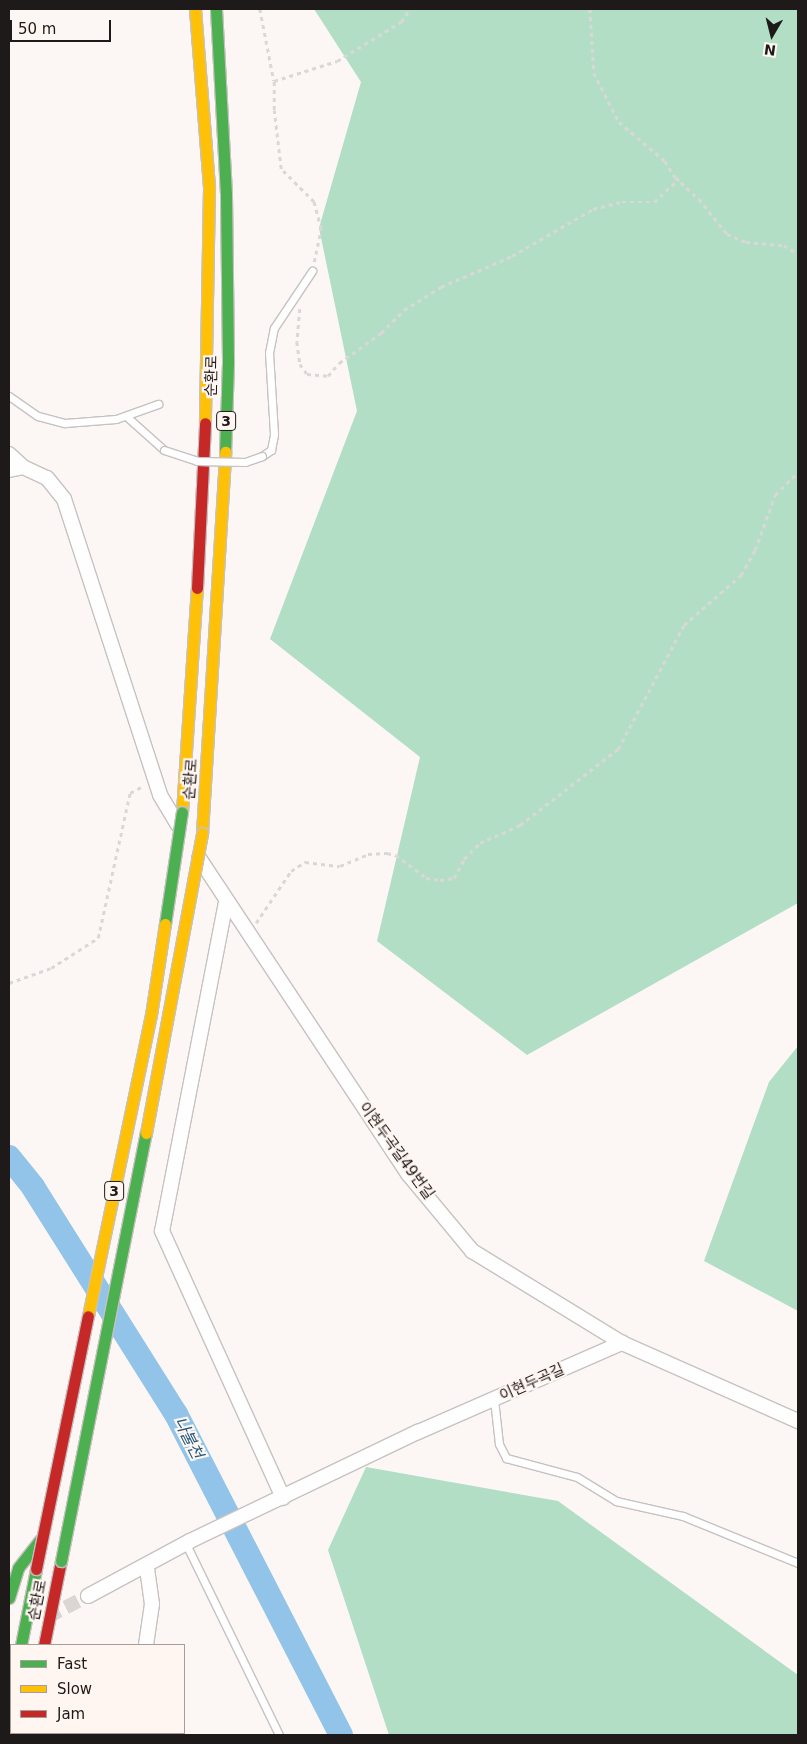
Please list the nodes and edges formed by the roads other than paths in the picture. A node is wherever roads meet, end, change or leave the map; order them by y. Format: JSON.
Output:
{"nodes":[{"id":1,"x":194,"y":9,"type":"edge"},
{"id":2,"x":216,"y":9,"type":"edge"},
{"id":3,"x":312,"y":271,"type":"road end"},
{"id":4,"x":9,"y":396,"type":"edge"},
{"id":5,"x":158,"y":404,"type":"dead end"},
{"id":6,"x":126,"y":416,"type":"junction"},
{"id":7,"x":9,"y":454,"type":"edge"},
{"id":8,"x":23,"y":467,"type":"junction"},
{"id":9,"x":9,"y":470,"type":"edge"},
{"id":10,"x":226,"y":902,"type":"junction"},
{"id":11,"x":622,"y":1343,"type":"junction"},
{"id":12,"x":494,"y":1399,"type":"junction"},
{"id":13,"x":798,"y":1421,"type":"edge"},
{"id":14,"x":283,"y":1498,"type":"junction"},
{"id":15,"x":43,"y":1537,"type":"junction"},
{"id":16,"x":188,"y":1543,"type":"junction"},
{"id":17,"x":61,"y":1561,"type":"junction"},
{"id":18,"x":798,"y":1563,"type":"edge"},
{"id":19,"x":147,"y":1567,"type":"junction"},
{"id":20,"x":34,"y":1582,"type":"junction"},
{"id":21,"x":68,"y":1591,"type":"dead end"},
{"id":22,"x":88,"y":1596,"type":"tunnel mouth"},
{"id":23,"x":9,"y":1598,"type":"edge"},
{"id":24,"x":13,"y":1621,"type":"dead end"},
{"id":25,"x":21,"y":1644,"type":"edge"},
{"id":26,"x":44,"y":1644,"type":"edge"},
{"id":27,"x":146,"y":1644,"type":"edge"},
{"id":28,"x":279,"y":1735,"type":"edge"}],
"edges":[{"from":1,"to":15,"type":"highway","name":"순환로","number":"3","bridge":true},
{"from":2,"to":17,"type":"highway","name":"순환로","number":"3","bridge":true},
{"from":3,"to":6,"type":"lane","bridge":true},
{"from":4,"to":6,"type":"lane"},
{"from":5,"to":6,"type":"lane"},
{"from":7,"to":8,"type":"street","name":"이현두곡길49번길"},
{"from":8,"to":9,"type":"street"},
{"from":8,"to":10,"type":"street","name":"이현두곡길49번길"},
{"from":10,"to":11,"type":"street","name":"이현두곡길49번길"},
{"from":10,"to":14,"type":"street"},
{"from":11,"to":12,"type":"street","name":"이현두곡길"},
{"from":11,"to":13,"type":"street"},
{"from":12,"to":14,"type":"street","name":"이현두곡길"},
{"from":12,"to":18,"type":"lane"},
{"from":14,"to":16,"type":"street","name":"이현두곡길"},
{"from":15,"to":20,"type":"highway","name":"순환로","number":"3","bridge":true},
{"from":15,"to":23,"type":"highway"},
{"from":16,"to":19,"type":"street"},
{"from":16,"to":28,"type":"lane"},
{"from":17,"to":21,"type":"highway"},
{"from":17,"to":26,"type":"highway","name":"순환로"},
{"from":19,"to":22,"type":"street"},
{"from":19,"to":27,"type":"street"},
{"from":20,"to":24,"type":"highway"},
{"from":20,"to":25,"type":"highway","name":"순환로"}]}
